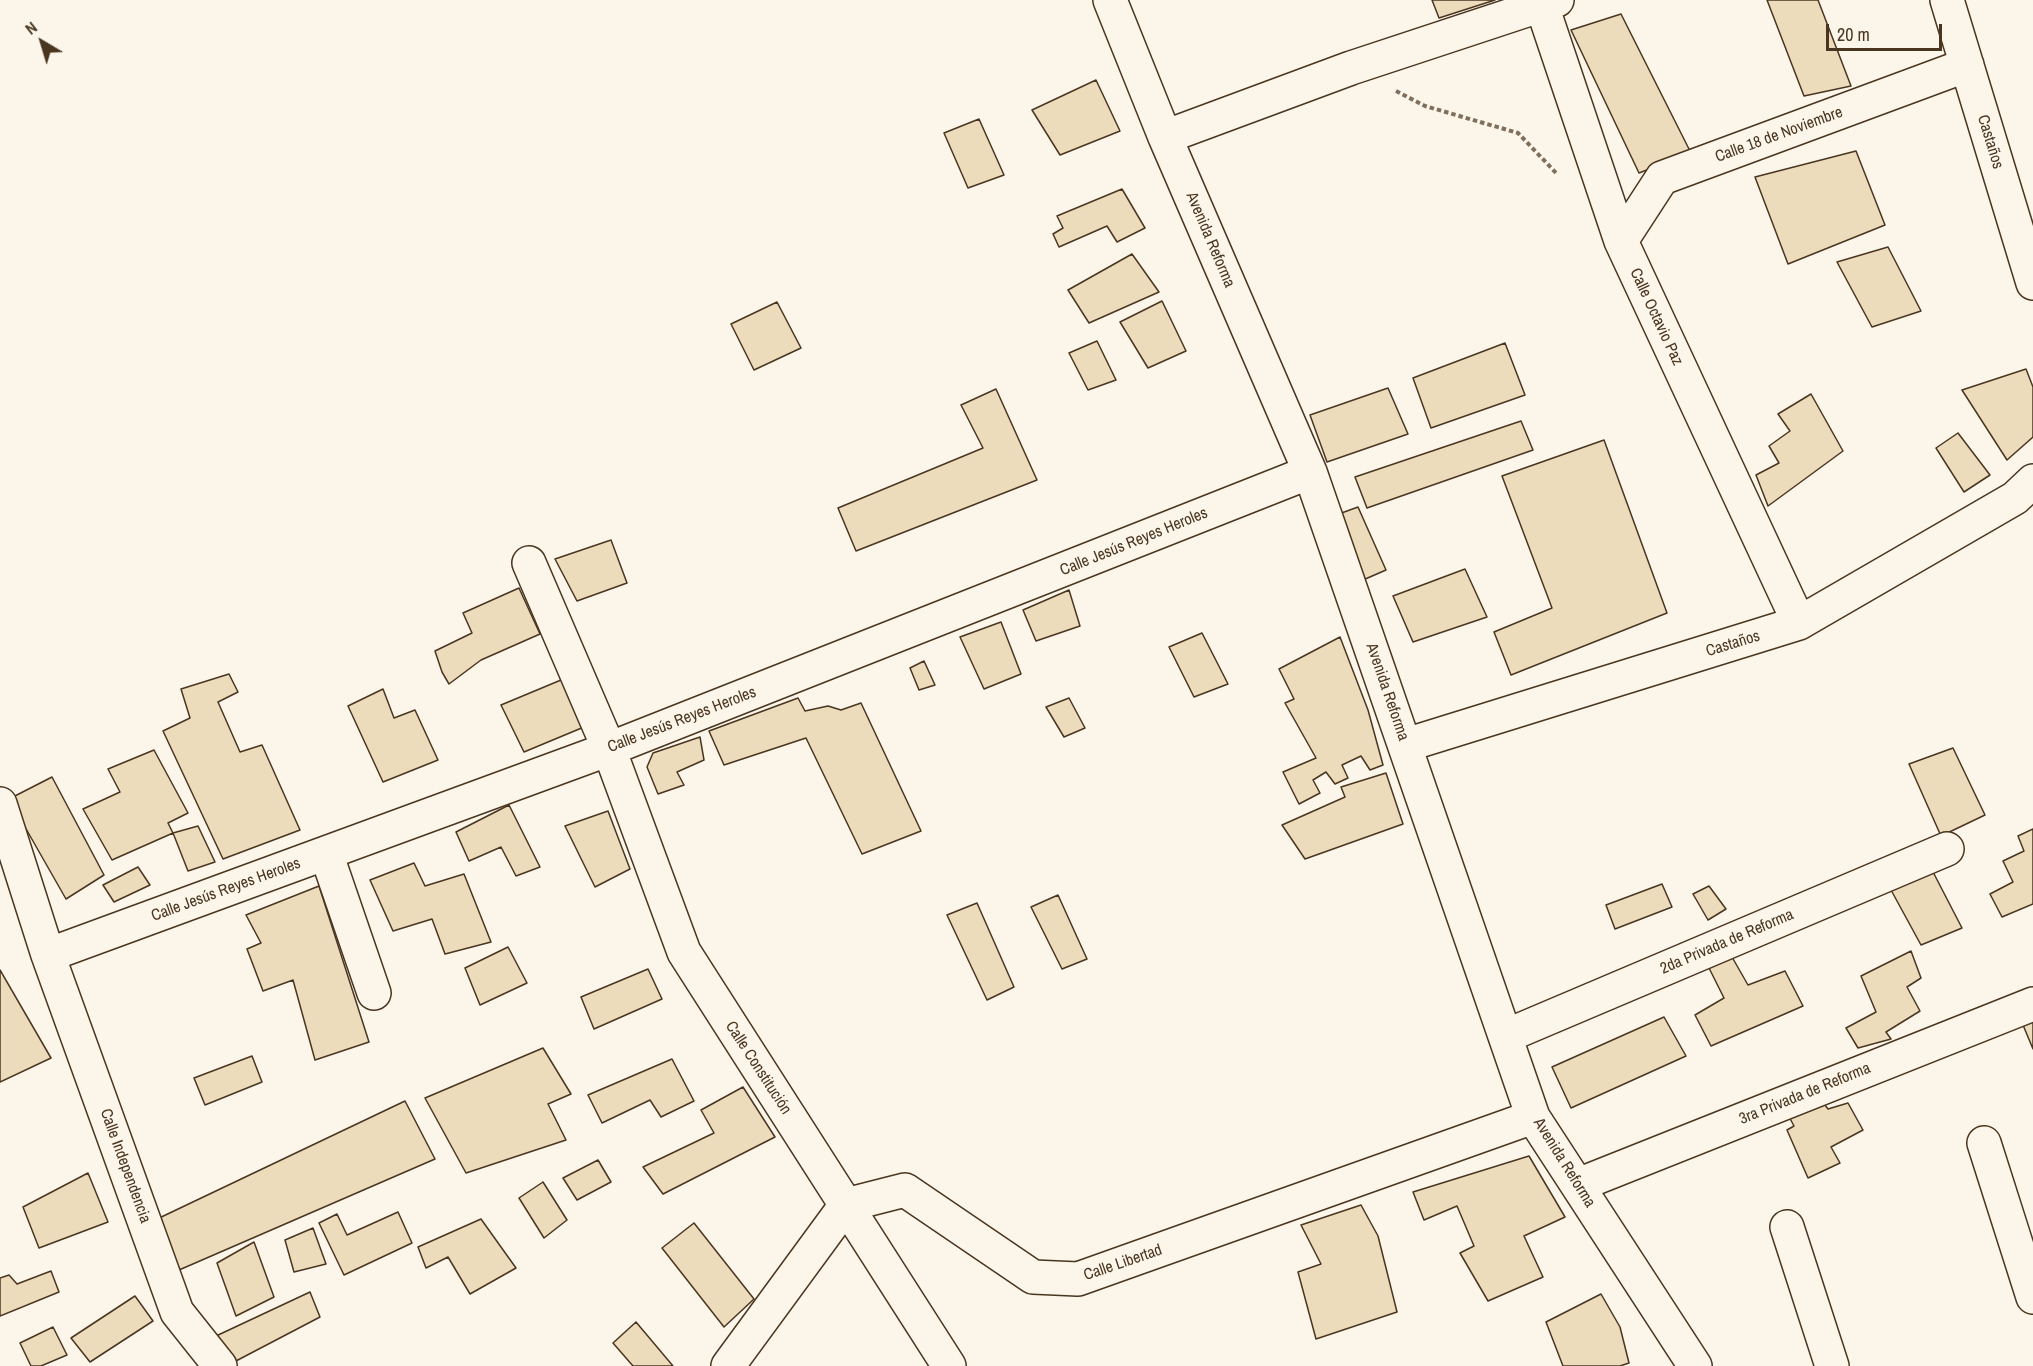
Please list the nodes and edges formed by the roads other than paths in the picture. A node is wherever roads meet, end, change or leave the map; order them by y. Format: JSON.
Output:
{"nodes":[{"id":1,"x":1110,"y":0,"type":"edge"},
{"id":2,"x":1947,"y":0,"type":"edge"},
{"id":3,"x":1546,"y":2,"type":"edge"},
{"id":4,"x":1967,"y":65,"type":"junction"},
{"id":5,"x":1166,"y":137,"type":"junction"},
{"id":6,"x":1621,"y":241,"type":"junction"},
{"id":7,"x":2033,"y":283,"type":"edge"},
{"id":8,"x":1310,"y":472,"type":"junction"},
{"id":9,"x":2033,"y":481,"type":"edge"},
{"id":10,"x":529,"y":563,"type":"dead end"},
{"id":11,"x":1799,"y":623,"type":"junction"},
{"id":12,"x":1406,"y":745,"type":"junction"},
{"id":13,"x":609,"y":749,"type":"junction"},
{"id":14,"x":0,"y":804,"type":"edge"},
{"id":15,"x":1947,"y":849,"type":"dead end"},
{"id":16,"x":326,"y":853,"type":"junction"},
{"id":17,"x":48,"y":955,"type":"junction"},
{"id":18,"x":374,"y":993,"type":"dead end"},
{"id":19,"x":2033,"y":1004,"type":"edge"},
{"id":20,"x":1506,"y":1036,"type":"junction"},
{"id":21,"x":1533,"y":1117,"type":"junction"},
{"id":22,"x":1984,"y":1143,"type":"dead end"},
{"id":23,"x":1578,"y":1185,"type":"junction"},
{"id":24,"x":846,"y":1205,"type":"junction"},
{"id":25,"x":1787,"y":1227,"type":"dead end"},
{"id":26,"x":2033,"y":1297,"type":"edge"},
{"id":27,"x":220,"y":1366,"type":"edge"},
{"id":28,"x":728,"y":1366,"type":"edge"},
{"id":29,"x":948,"y":1366,"type":"edge"},
{"id":30,"x":1695,"y":1366,"type":"edge"},
{"id":31,"x":1832,"y":1366,"type":"edge"}],
"edges":[{"from":1,"to":5,"type":"street","name":"Avenida Reforma"},
{"from":2,"to":4,"type":"street","name":"Castaños"},
{"from":3,"to":5,"type":"street"},
{"from":3,"to":6,"type":"street","name":"Calle Octavio Paz"},
{"from":4,"to":6,"type":"street","name":"Calle 18 de Noviembre"},
{"from":4,"to":7,"type":"street","name":"Castaños"},
{"from":5,"to":8,"type":"street","name":"Avenida Reforma"},
{"from":6,"to":11,"type":"street","name":"Calle Octavio Paz"},
{"from":8,"to":12,"type":"street","name":"Avenida Reforma"},
{"from":8,"to":13,"type":"street","name":"Calle Jesús Reyes Heroles"},
{"from":9,"to":11,"type":"street","name":"Castaños"},
{"from":10,"to":13,"type":"street","name":"Calle Constitución"},
{"from":11,"to":12,"type":"street","name":"Castaños"},
{"from":12,"to":20,"type":"street","name":"Avenida Reforma"},
{"from":13,"to":16,"type":"street","name":"Calle Jesús Reyes Heroles"},
{"from":13,"to":24,"type":"street","name":"Calle Constitución"},
{"from":14,"to":17,"type":"street","name":"Calle Independencia"},
{"from":15,"to":20,"type":"street","name":"2da Privada de Reforma"},
{"from":16,"to":17,"type":"street","name":"Calle Jesús Reyes Heroles"},
{"from":16,"to":18,"type":"street"},
{"from":17,"to":27,"type":"street","name":"Calle Independencia"},
{"from":19,"to":23,"type":"street","name":"3ra Privada de Reforma"},
{"from":20,"to":21,"type":"street","name":"Avenida Reforma"},
{"from":21,"to":23,"type":"street","name":"Avenida Reforma"},
{"from":21,"to":24,"type":"street","name":"Calle Libertad"},
{"from":22,"to":26,"type":"street"},
{"from":23,"to":30,"type":"street","name":"Avenida Reforma"},
{"from":24,"to":28,"type":"street"},
{"from":24,"to":29,"type":"street","name":"Calle Constitución"},
{"from":25,"to":31,"type":"street"}]}
